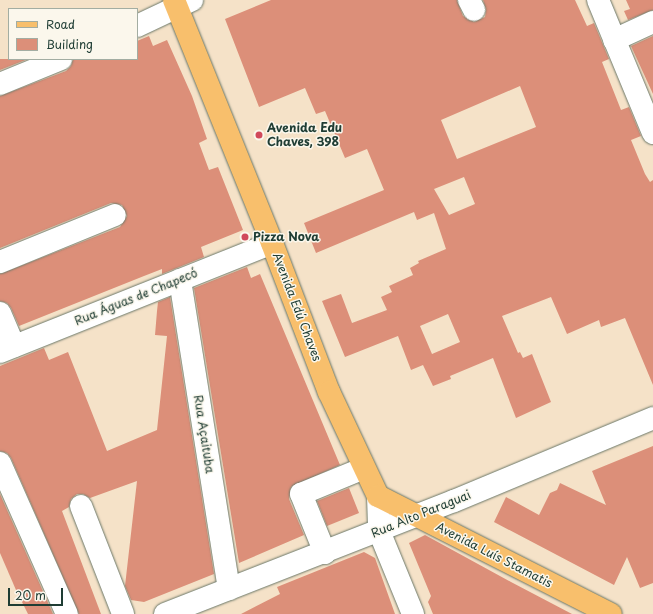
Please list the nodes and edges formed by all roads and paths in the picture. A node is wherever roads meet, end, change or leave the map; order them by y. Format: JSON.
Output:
{"nodes":[{"id":1,"x":598,"y":0,"type":"edge"},
{"id":2,"x":181,"y":3,"type":"edge"},
{"id":3,"x":653,"y":22,"type":"edge"},
{"id":4,"x":138,"y":25,"type":"edge"},
{"id":5,"x":614,"y":40,"type":"junction"},
{"id":6,"x":58,"y":60,"type":"edge"},
{"id":7,"x":0,"y":84,"type":"edge"},
{"id":8,"x":653,"y":133,"type":"edge"},
{"id":9,"x":116,"y":215,"type":"dead end"},
{"id":10,"x":272,"y":242,"type":"junction"},
{"id":11,"x":0,"y":262,"type":"edge"},
{"id":12,"x":180,"y":280,"type":"junction"},
{"id":13,"x":0,"y":313,"type":"edge"},
{"id":14,"x":7,"y":349,"type":"edge"},
{"id":15,"x":653,"y":418,"type":"edge"},
{"id":16,"x":0,"y":463,"type":"edge"},
{"id":17,"x":364,"y":468,"type":"junction"},
{"id":18,"x":378,"y":496,"type":"junction"},
{"id":19,"x":81,"y":506,"type":"dead end"},
{"id":20,"x":418,"y":516,"type":"junction"},
{"id":21,"x":379,"y":531,"type":"junction"},
{"id":22,"x":325,"y":553,"type":"junction"},
{"id":23,"x":229,"y":589,"type":"junction"},
{"id":24,"x":67,"y":614,"type":"edge"},
{"id":25,"x":123,"y":614,"type":"edge"},
{"id":26,"x":165,"y":614,"type":"edge"},
{"id":27,"x":412,"y":614,"type":"edge"},
{"id":28,"x":611,"y":614,"type":"edge"}],
"edges":[{"from":1,"to":5,"type":"street"},
{"from":2,"to":4,"type":"street"},
{"from":2,"to":10,"type":"main road","name":"Avenida Edú Chaves"},
{"from":3,"to":5,"type":"street"},
{"from":5,"to":8,"type":"street"},
{"from":6,"to":7,"type":"street"},
{"from":9,"to":11,"type":"street"},
{"from":10,"to":12,"type":"street","name":"Rua Águas de Chapecó"},
{"from":10,"to":17,"type":"main road","name":"Avenida Edú Chaves"},
{"from":12,"to":14,"type":"street","name":"Rua Águas de Chapecó"},
{"from":12,"to":23,"type":"street","name":"Rua Açaituba"},
{"from":13,"to":14,"type":"street"},
{"from":15,"to":20,"type":"street","name":"Rua Alto Paraguai"},
{"from":16,"to":24,"type":"street"},
{"from":17,"to":18,"type":"main road","name":"Avenida Edú Chaves"},
{"from":17,"to":22,"type":"street"},
{"from":18,"to":20,"type":"main road","name":"Avenida Luís Stamatis"},
{"from":18,"to":21,"type":"street","name":"Avenida Edú Chaves"},
{"from":19,"to":25,"type":"street"},
{"from":20,"to":21,"type":"street","name":"Rua Alto Paraguai"},
{"from":20,"to":28,"type":"main road","name":"Avenida Luís Stamatis"},
{"from":21,"to":22,"type":"street","name":"Rua Alto Paraguai"},
{"from":21,"to":27,"type":"street","name":"Avenida Edú Chaves"},
{"from":22,"to":23,"type":"street","name":"Rua Alto Paraguai"},
{"from":23,"to":26,"type":"street","name":"Rua Alto Paraguai"}]}
